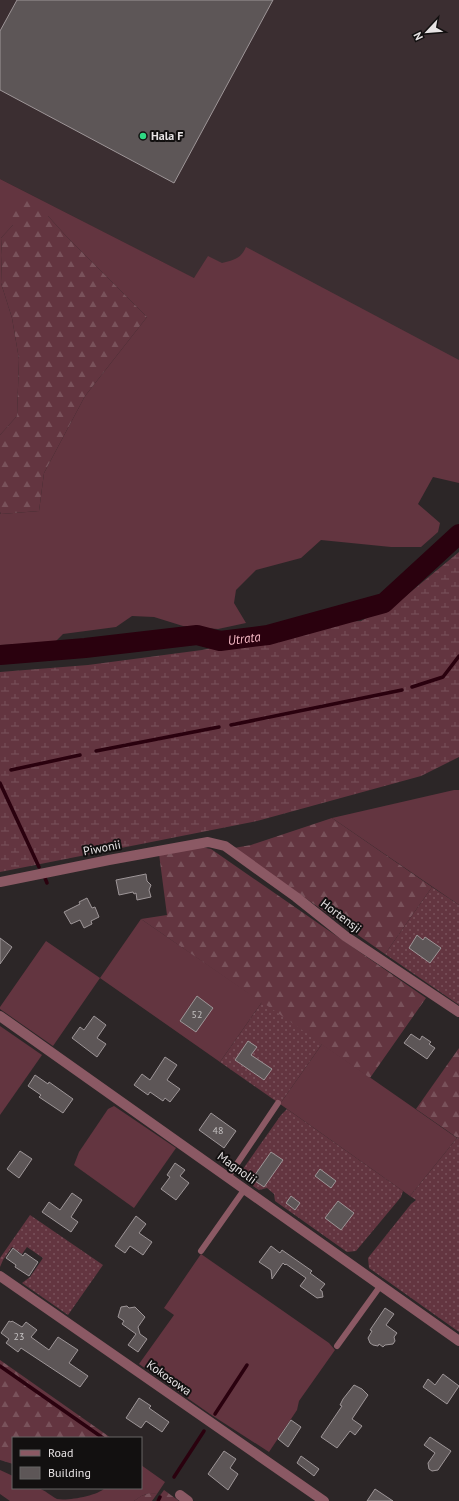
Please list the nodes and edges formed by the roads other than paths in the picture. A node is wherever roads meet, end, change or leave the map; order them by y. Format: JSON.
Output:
{"nodes":[{"id":1,"x":208,"y":842,"type":"joint"},
{"id":2,"x":0,"y":882,"type":"edge"},
{"id":3,"x":459,"y":1012,"type":"edge"},
{"id":4,"x":0,"y":1016,"type":"edge"},
{"id":5,"x":278,"y":1103,"type":"dead end"},
{"id":6,"x":228,"y":1177,"type":"junction"},
{"id":7,"x":244,"y":1190,"type":"junction"},
{"id":8,"x":201,"y":1251,"type":"dead end"},
{"id":9,"x":0,"y":1276,"type":"edge"},
{"id":10,"x":381,"y":1285,"type":"junction"},
{"id":11,"x":459,"y":1341,"type":"edge"},
{"id":12,"x":338,"y":1346,"type":"dead end"},
{"id":13,"x":324,"y":1501,"type":"edge"}],
"edges":[{"from":1,"to":2,"type":"street","name":"Piwonii"},
{"from":1,"to":3,"type":"street","name":"Hortensji"},
{"from":4,"to":6,"type":"street","name":"Magnolii"},
{"from":5,"to":6,"type":"lane"},
{"from":6,"to":7,"type":"street","name":"Magnolii"},
{"from":7,"to":8,"type":"lane"},
{"from":7,"to":10,"type":"street","name":"Magnolii"},
{"from":9,"to":13,"type":"street","name":"Kokosowa"},
{"from":10,"to":11,"type":"street","name":"Magnolii"},
{"from":10,"to":12,"type":"lane"}]}
